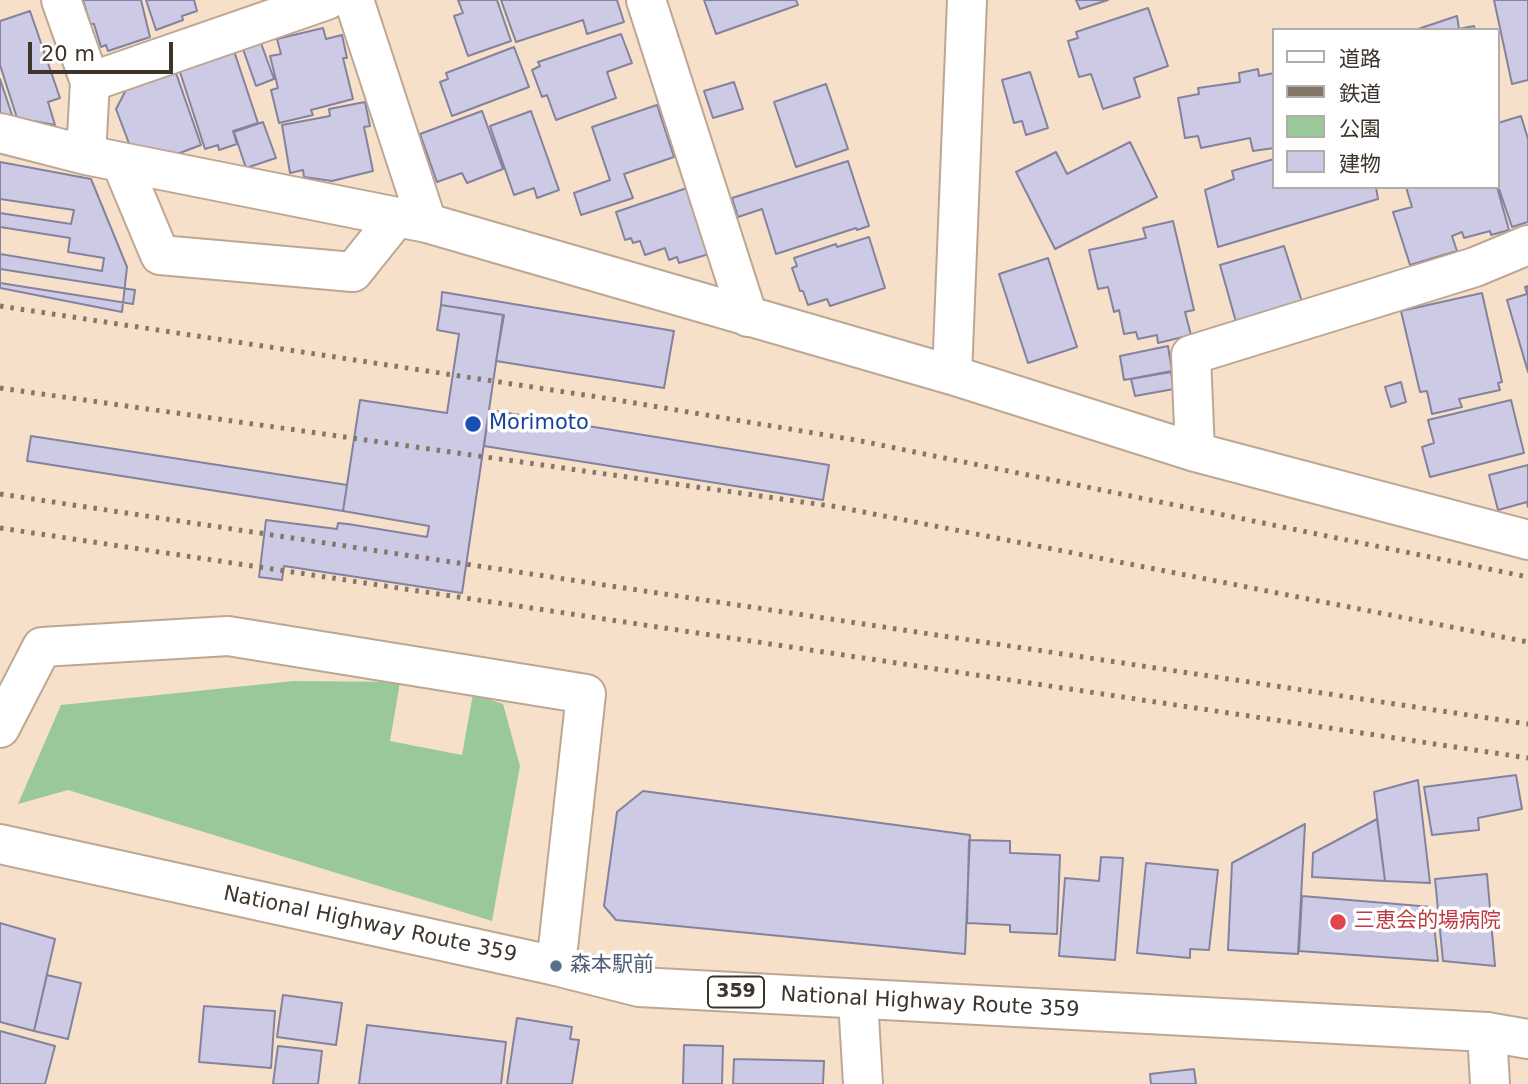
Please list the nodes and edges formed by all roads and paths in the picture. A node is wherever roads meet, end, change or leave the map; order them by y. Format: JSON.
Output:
{"nodes":[{"id":1,"x":61,"y":0,"type":"edge"},
{"id":2,"x":327,"y":0,"type":"edge"},
{"id":3,"x":354,"y":0,"type":"edge"},
{"id":4,"x":646,"y":0,"type":"edge"},
{"id":5,"x":967,"y":0,"type":"edge"},
{"id":6,"x":90,"y":82,"type":"junction"},
{"id":7,"x":0,"y":133,"type":"edge"},
{"id":8,"x":104,"y":158,"type":"junction"},
{"id":9,"x":412,"y":220,"type":"junction"},
{"id":10,"x":1528,"y":245,"type":"edge"},
{"id":11,"x":748,"y":317,"type":"junction"},
{"id":12,"x":951,"y":374,"type":"junction"},
{"id":13,"x":1195,"y":452,"type":"junction"},
{"id":14,"x":1528,"y":540,"type":"edge"},
{"id":15,"x":0,"y":728,"type":"edge"},
{"id":16,"x":0,"y":844,"type":"edge"},
{"id":17,"x":556,"y":966,"type":"junction"},
{"id":18,"x":858,"y":1000,"type":"junction"},
{"id":19,"x":1487,"y":1032,"type":"junction"},
{"id":20,"x":1528,"y":1039,"type":"edge"},
{"id":21,"x":863,"y":1084,"type":"edge"},
{"id":22,"x":1490,"y":1084,"type":"edge"}],
"edges":[{"from":1,"to":6,"type":"main road"},
{"from":2,"to":6,"type":"main road"},
{"from":3,"to":9,"type":"main road"},
{"from":4,"to":11,"type":"main road"},
{"from":5,"to":12,"type":"main road"},
{"from":6,"to":8,"type":"main road"},
{"from":7,"to":8,"type":"main road"},
{"from":8,"to":9,"type":"main road"},
{"from":8,"to":9,"type":"main road"},
{"from":9,"to":11,"type":"main road"},
{"from":10,"to":13,"type":"main road"},
{"from":11,"to":12,"type":"main road"},
{"from":12,"to":13,"type":"main road"},
{"from":13,"to":14,"type":"main road"},
{"from":15,"to":17,"type":"main road"},
{"from":16,"to":17,"type":"main road","name":"National Highway Route 359","number":"359"},
{"from":17,"to":18,"type":"main road","name":"National Highway Route 359","number":"359"},
{"from":18,"to":19,"type":"main road","name":"National Highway Route 359","number":"359"},
{"from":18,"to":21,"type":"main road"},
{"from":19,"to":20,"type":"main road","name":"National Highway Route 359"},
{"from":19,"to":22,"type":"main road"}]}
